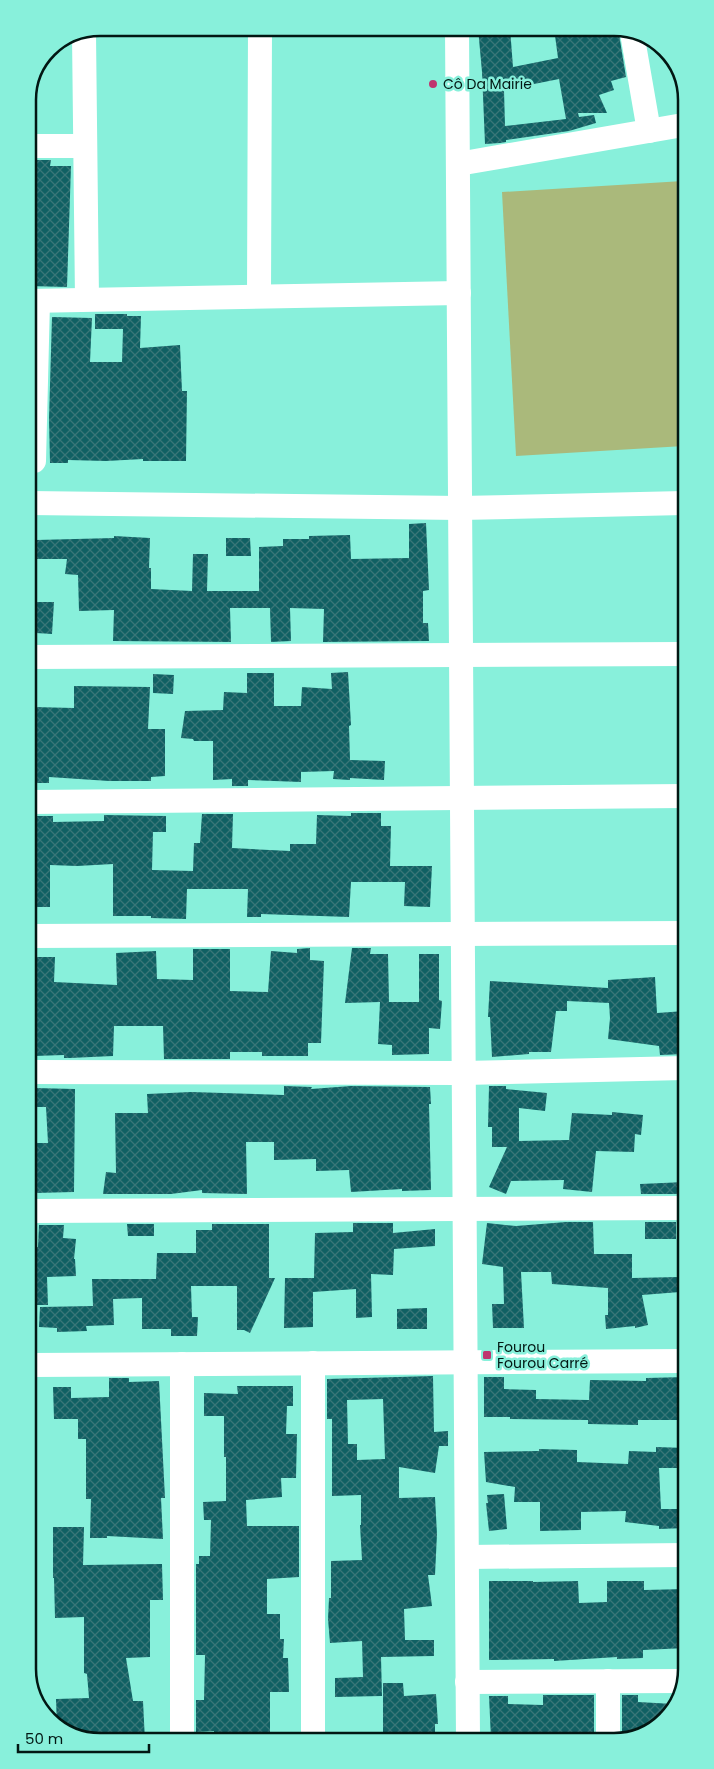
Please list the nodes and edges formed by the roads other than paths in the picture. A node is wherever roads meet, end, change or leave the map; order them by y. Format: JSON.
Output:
{"nodes":[{"id":1,"x":260,"y":36,"type":"edge"},
{"id":2,"x":457,"y":36,"type":"edge"},
{"id":3,"x":84,"y":39,"type":"edge"},
{"id":4,"x":633,"y":40,"type":"edge"},
{"id":5,"x":678,"y":126,"type":"edge"},
{"id":6,"x":649,"y":131,"type":"junction"},
{"id":7,"x":36,"y":146,"type":"edge"},
{"id":8,"x":85,"y":146,"type":"junction"},
{"id":9,"x":458,"y":164,"type":"junction"},
{"id":10,"x":459,"y":293,"type":"junction"},
{"id":11,"x":259,"y":296,"type":"junction"},
{"id":12,"x":86,"y":299,"type":"junction"},
{"id":13,"x":36,"y":301,"type":"edge"},
{"id":14,"x":36,"y":503,"type":"edge"},
{"id":15,"x":678,"y":503,"type":"edge"},
{"id":16,"x":460,"y":508,"type":"junction"},
{"id":17,"x":678,"y":654,"type":"edge"},
{"id":18,"x":461,"y":655,"type":"junction"},
{"id":19,"x":36,"y":657,"type":"edge"},
{"id":20,"x":678,"y":796,"type":"edge"},
{"id":21,"x":462,"y":798,"type":"junction"},
{"id":22,"x":36,"y":802,"type":"edge"},
{"id":23,"x":678,"y":933,"type":"edge"},
{"id":24,"x":463,"y":934,"type":"junction"},
{"id":25,"x":36,"y":936,"type":"edge"},
{"id":26,"x":678,"y":1068,"type":"edge"},
{"id":27,"x":36,"y":1072,"type":"edge"},
{"id":28,"x":463,"y":1073,"type":"junction"},
{"id":29,"x":678,"y":1208,"type":"edge"},
{"id":30,"x":464,"y":1209,"type":"junction"},
{"id":31,"x":36,"y":1212,"type":"edge"},
{"id":32,"x":678,"y":1361,"type":"edge"},
{"id":33,"x":313,"y":1363,"type":"junction"},
{"id":34,"x":465,"y":1363,"type":"junction"},
{"id":35,"x":182,"y":1364,"type":"junction"},
{"id":36,"x":36,"y":1365,"type":"edge"},
{"id":37,"x":678,"y":1555,"type":"edge"},
{"id":38,"x":466,"y":1557,"type":"junction"},
{"id":39,"x":608,"y":1681,"type":"junction"},
{"id":40,"x":677,"y":1681,"type":"edge"},
{"id":41,"x":467,"y":1682,"type":"junction"},
{"id":42,"x":182,"y":1733,"type":"edge"},
{"id":43,"x":313,"y":1733,"type":"edge"},
{"id":44,"x":468,"y":1733,"type":"edge"},
{"id":45,"x":608,"y":1733,"type":"edge"}],
"edges":[{"from":1,"to":11,"type":"street"},
{"from":2,"to":9,"type":"street"},
{"from":3,"to":8,"type":"street"},
{"from":4,"to":6,"type":"street"},
{"from":5,"to":6,"type":"street"},
{"from":6,"to":9,"type":"street"},
{"from":7,"to":8,"type":"street"},
{"from":8,"to":12,"type":"street"},
{"from":9,"to":10,"type":"street"},
{"from":10,"to":11,"type":"street"},
{"from":10,"to":16,"type":"street"},
{"from":11,"to":12,"type":"street"},
{"from":12,"to":13,"type":"street"},
{"from":14,"to":16,"type":"street"},
{"from":15,"to":16,"type":"street"},
{"from":16,"to":18,"type":"street"},
{"from":17,"to":18,"type":"street"},
{"from":18,"to":19,"type":"street"},
{"from":18,"to":21,"type":"street"},
{"from":20,"to":21,"type":"street"},
{"from":21,"to":22,"type":"street"},
{"from":21,"to":24,"type":"street"},
{"from":23,"to":24,"type":"street"},
{"from":24,"to":25,"type":"street"},
{"from":24,"to":28,"type":"street"},
{"from":26,"to":28,"type":"street"},
{"from":27,"to":28,"type":"street"},
{"from":28,"to":30,"type":"street"},
{"from":29,"to":30,"type":"street"},
{"from":30,"to":31,"type":"street"},
{"from":30,"to":34,"type":"street"},
{"from":32,"to":34,"type":"street"},
{"from":33,"to":34,"type":"street"},
{"from":33,"to":35,"type":"street"},
{"from":33,"to":43,"type":"street"},
{"from":34,"to":38,"type":"street"},
{"from":35,"to":36,"type":"street"},
{"from":35,"to":42,"type":"street"},
{"from":37,"to":38,"type":"street"},
{"from":38,"to":41,"type":"street"},
{"from":39,"to":40,"type":"street"},
{"from":39,"to":41,"type":"street"},
{"from":39,"to":45,"type":"street"},
{"from":41,"to":44,"type":"street"}]}
